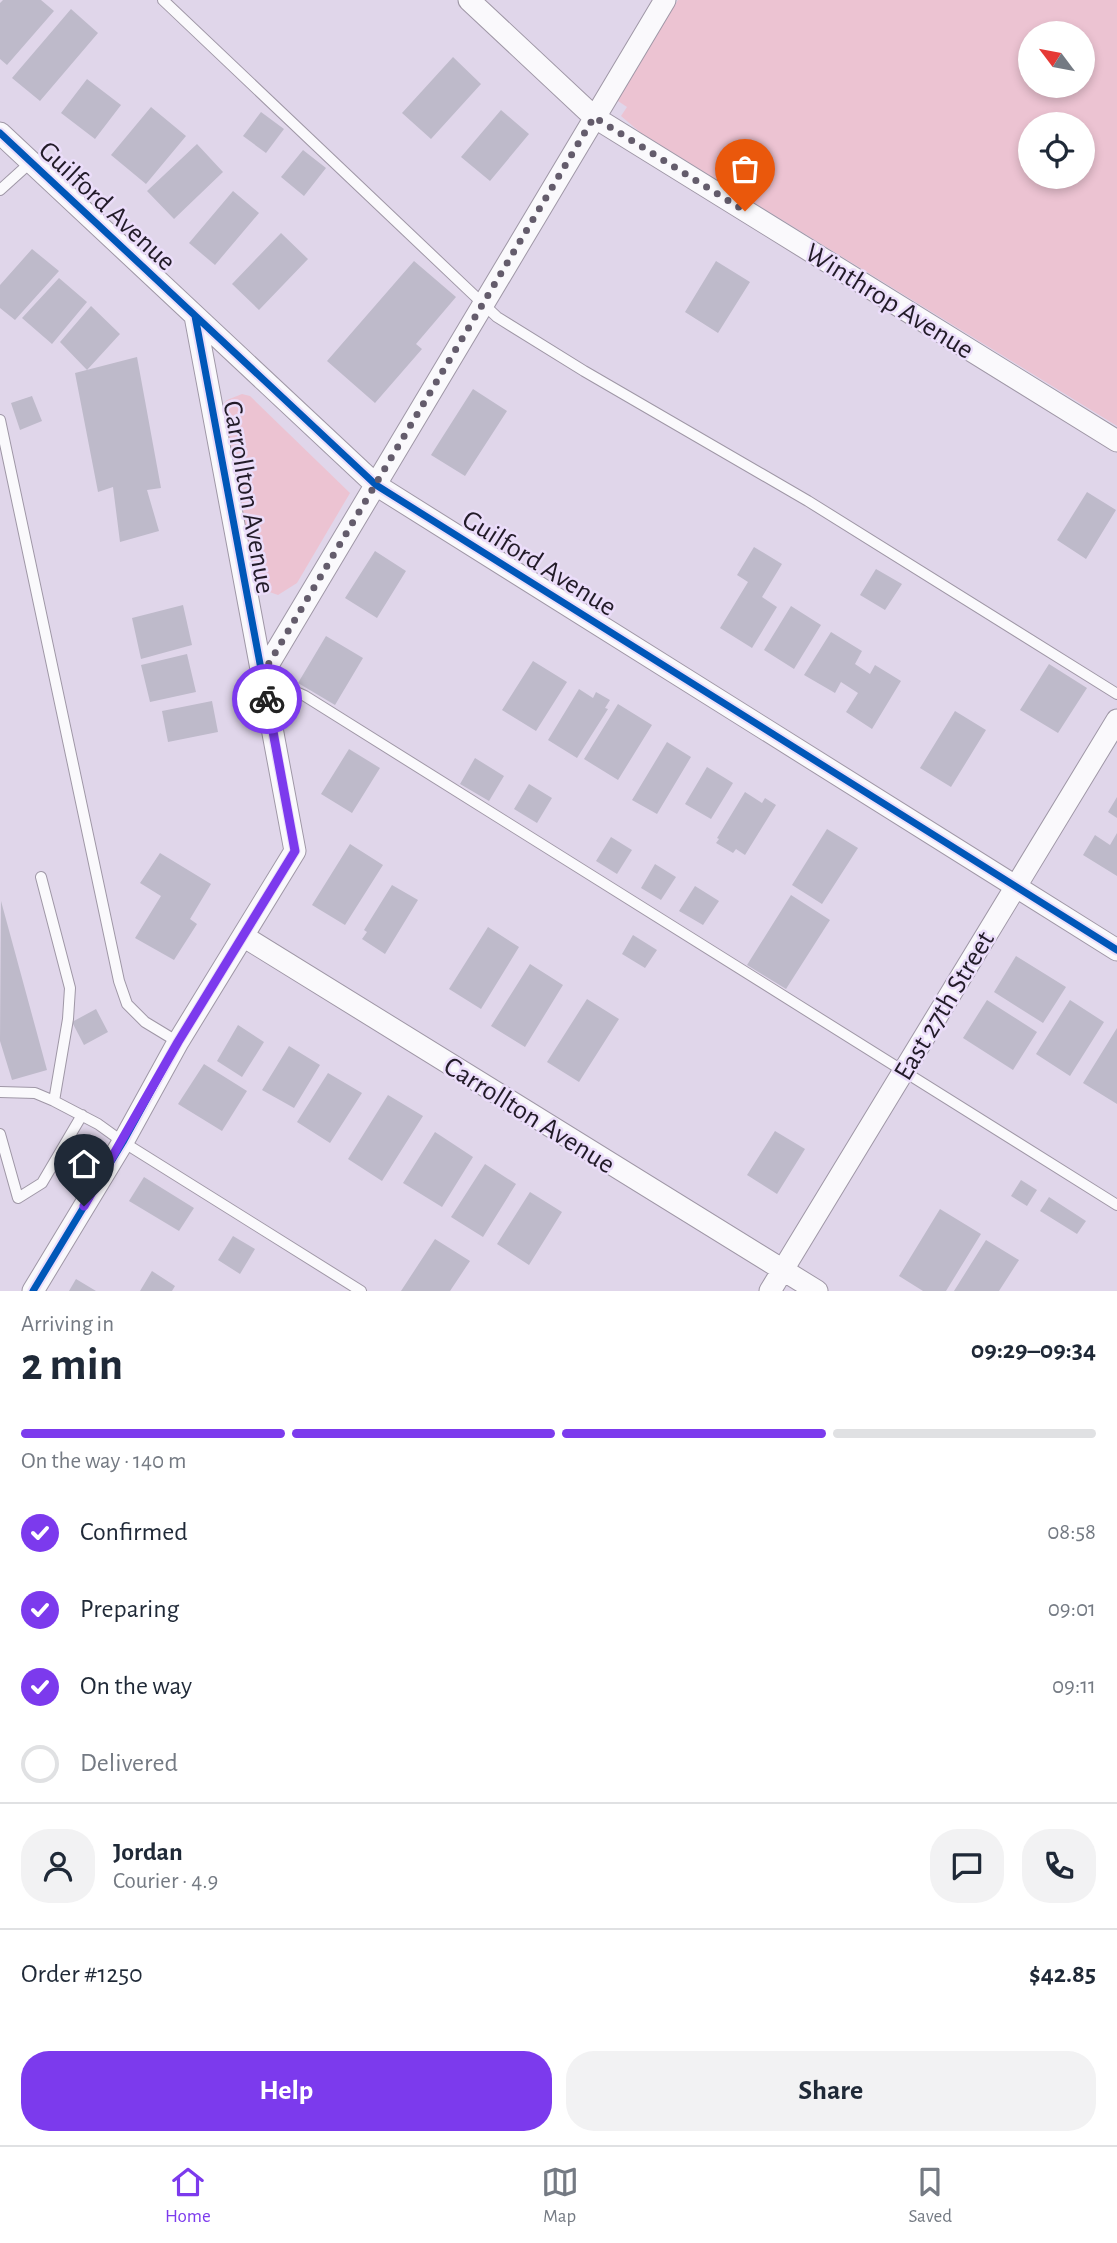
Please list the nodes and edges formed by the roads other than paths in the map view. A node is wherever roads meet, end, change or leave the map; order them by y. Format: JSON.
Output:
{"nodes":[{"id":1,"x":163,"y":0,"type":"edge"},
{"id":2,"x":470,"y":0,"type":"edge"},
{"id":3,"x":665,"y":0,"type":"edge"},
{"id":4,"x":594,"y":117,"type":"junction"},
{"id":5,"x":0,"y":133,"type":"edge"},
{"id":6,"x":32,"y":162,"type":"junction"},
{"id":7,"x":0,"y":190,"type":"edge"},
{"id":8,"x":484,"y":303,"type":"junction"},
{"id":9,"x":195,"y":316,"type":"junction"},
{"id":10,"x":0,"y":420,"type":"edge"},
{"id":11,"x":1117,"y":442,"type":"edge"},
{"id":12,"x":376,"y":485,"type":"junction"},
{"id":13,"x":263,"y":681,"type":"junction"},
{"id":14,"x":1117,"y":694,"type":"edge"},
{"id":15,"x":1117,"y":720,"type":"edge"},
{"id":16,"x":41,"y":877,"type":"dead end"},
{"id":17,"x":1016,"y":885,"type":"junction"},
{"id":18,"x":243,"y":936,"type":"junction"},
{"id":19,"x":1117,"y":950,"type":"edge"},
{"id":20,"x":178,"y":1042,"type":"junction"},
{"id":21,"x":902,"y":1071,"type":"junction"},
{"id":22,"x":0,"y":1091,"type":"edge"},
{"id":23,"x":54,"y":1101,"type":"junction"},
{"id":24,"x":82,"y":1115,"type":"junction"},
{"id":25,"x":0,"y":1134,"type":"edge"},
{"id":26,"x":123,"y":1142,"type":"junction"},
{"id":27,"x":1117,"y":1205,"type":"edge"},
{"id":28,"x":782,"y":1270,"type":"junction"},
{"id":29,"x":33,"y":1291,"type":"edge"},
{"id":30,"x":361,"y":1291,"type":"edge"},
{"id":31,"x":770,"y":1291,"type":"edge"},
{"id":32,"x":817,"y":1291,"type":"edge"}],
"edges":[{"from":1,"to":8,"type":"lane"},
{"from":2,"to":4,"type":"street","name":"Winthrop Avenue"},
{"from":3,"to":4,"type":"street"},
{"from":4,"to":8,"type":"street"},
{"from":4,"to":11,"type":"street","name":"Winthrop Avenue"},
{"from":5,"to":6,"type":"street","name":"Guilford Avenue"},
{"from":6,"to":7,"type":"lane"},
{"from":6,"to":9,"type":"street","name":"Guilford Avenue"},
{"from":8,"to":12,"type":"street"},
{"from":8,"to":14,"type":"lane"},
{"from":9,"to":12,"type":"street","name":"Guilford Avenue"},
{"from":9,"to":13,"type":"street","name":"Carrollton Avenue"},
{"from":10,"to":20,"type":"lane"},
{"from":12,"to":13,"type":"street"},
{"from":12,"to":17,"type":"street","name":"Guilford Avenue"},
{"from":13,"to":18,"type":"street","name":"Carrollton Avenue"},
{"from":13,"to":21,"type":"lane"},
{"from":15,"to":17,"type":"street","name":"East 27th Street"},
{"from":16,"to":23,"type":"lane"},
{"from":17,"to":19,"type":"street","name":"Guilford Avenue"},
{"from":17,"to":21,"type":"street","name":"East 27th Street"},
{"from":18,"to":20,"type":"street"},
{"from":18,"to":28,"type":"street","name":"Carrollton Avenue"},
{"from":20,"to":26,"type":"street"},
{"from":21,"to":27,"type":"lane"},
{"from":21,"to":28,"type":"street","name":"East 27th Street"},
{"from":22,"to":23,"type":"lane"},
{"from":23,"to":24,"type":"lane"},
{"from":24,"to":25,"type":"lane"},
{"from":24,"to":26,"type":"lane"},
{"from":26,"to":29,"type":"street"},
{"from":26,"to":30,"type":"lane"},
{"from":28,"to":31,"type":"street","name":"East 27th Street"},
{"from":28,"to":32,"type":"street","name":"Carrollton Avenue"}]}
